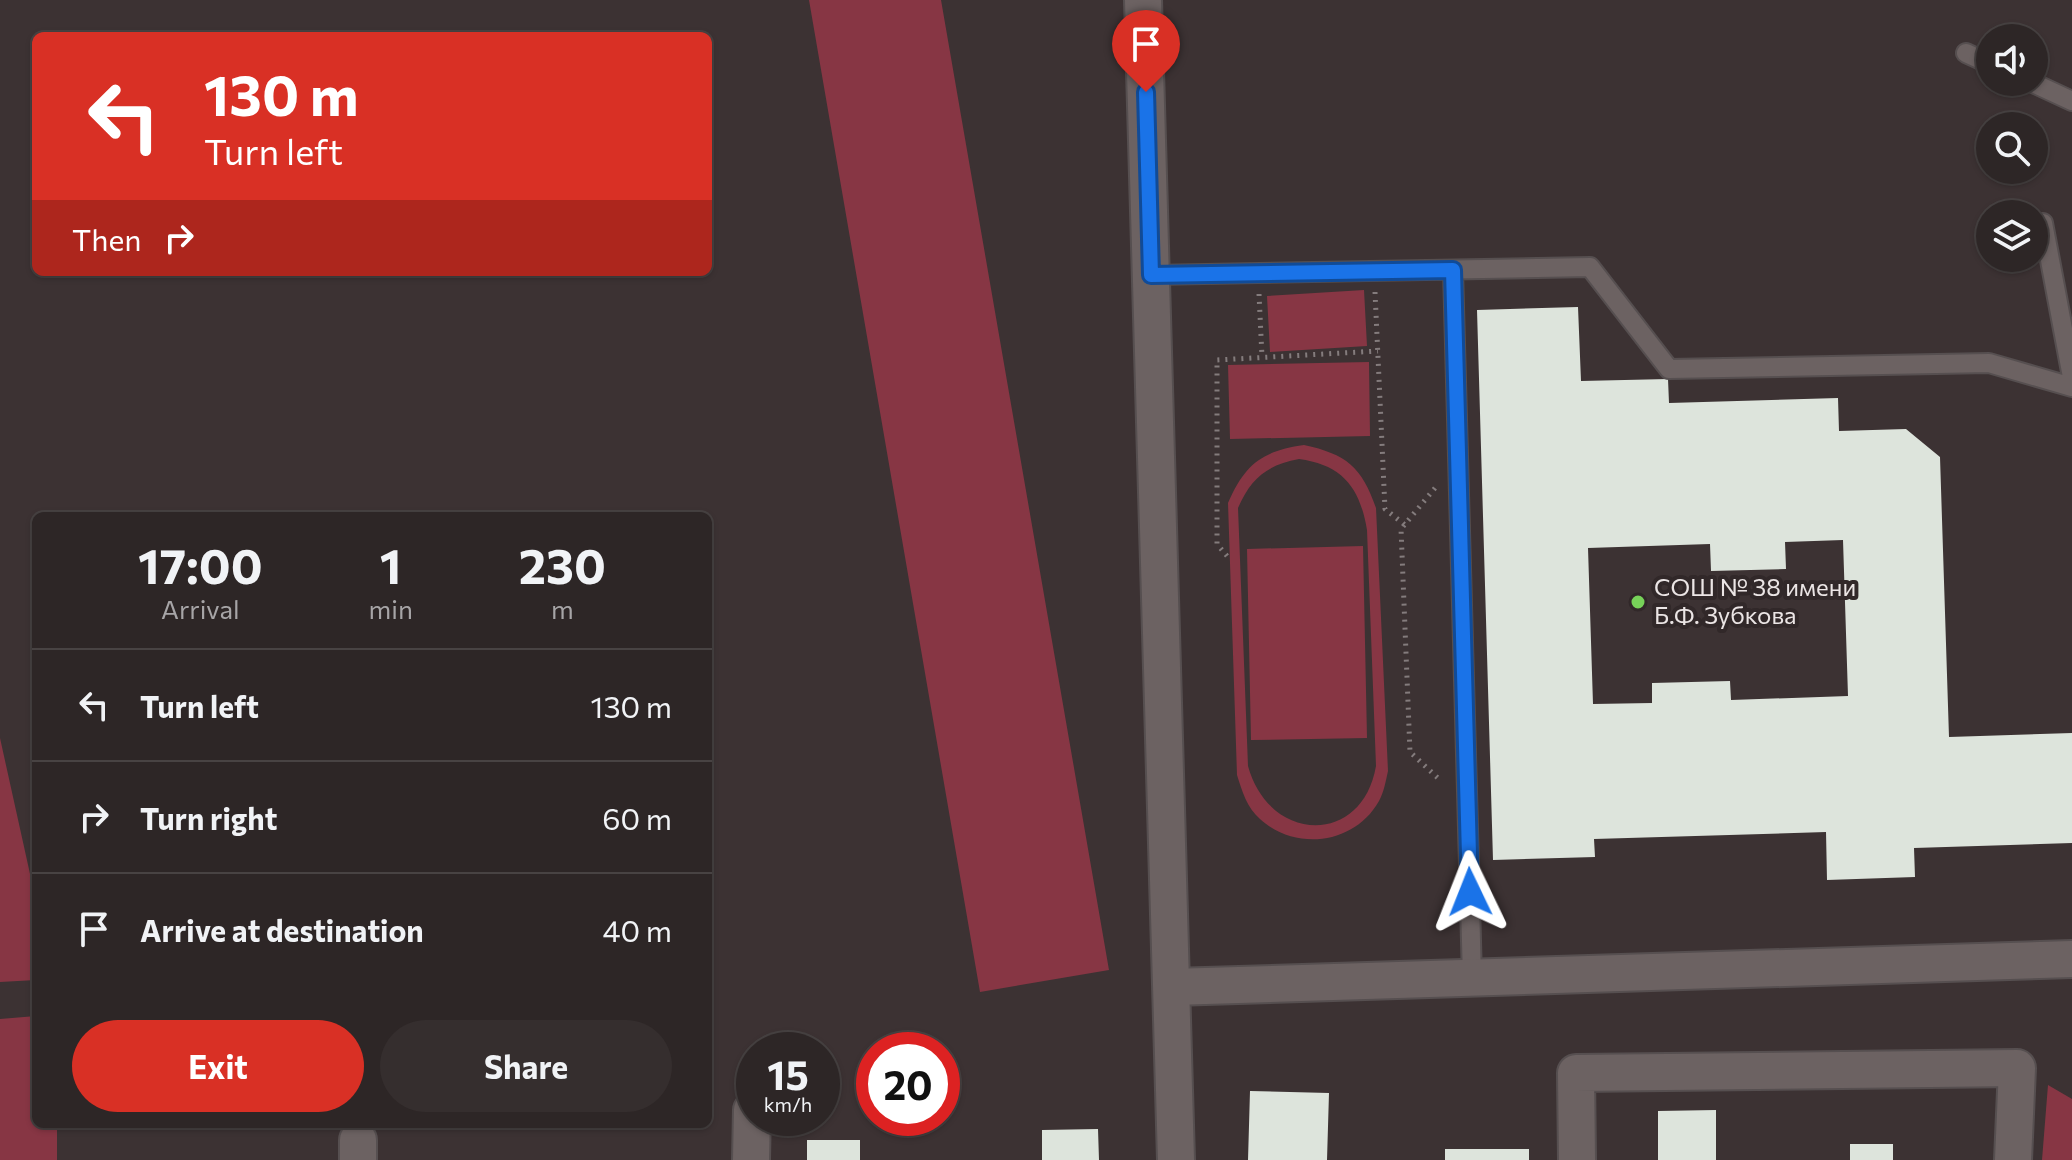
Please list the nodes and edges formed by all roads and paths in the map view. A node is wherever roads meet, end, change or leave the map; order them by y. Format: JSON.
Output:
{"nodes":[{"id":1,"x":1143,"y":0,"type":"edge"},
{"id":2,"x":1966,"y":53,"type":"dead end"},
{"id":3,"x":1976,"y":58,"type":"edge"},
{"id":4,"x":2048,"y":90,"type":"edge"},
{"id":5,"x":2072,"y":101,"type":"edge"},
{"id":6,"x":2048,"y":250,"type":"edge"},
{"id":7,"x":1453,"y":270,"type":"junction"},
{"id":8,"x":1374,"y":271,"type":"junction"},
{"id":9,"x":1258,"y":273,"type":"junction"},
{"id":10,"x":1151,"y":275,"type":"junction"},
{"id":11,"x":1378,"y":351,"type":"junction"},
{"id":12,"x":1262,"y":357,"type":"junction"},
{"id":13,"x":2072,"y":377,"type":"edge"},
{"id":14,"x":2072,"y":387,"type":"edge"},
{"id":15,"x":1458,"y":460,"type":"junction"},
{"id":16,"x":1405,"y":525,"type":"junction"},
{"id":17,"x":1227,"y":556,"type":"dead end"},
{"id":18,"x":1468,"y":808,"type":"junction"},
{"id":19,"x":2072,"y":959,"type":"edge"},
{"id":20,"x":1472,"y":978,"type":"junction"},
{"id":21,"x":1172,"y":987,"type":"junction"},
{"id":22,"x":751,"y":1136,"type":"edge"},
{"id":23,"x":751,"y":1160,"type":"edge"},
{"id":24,"x":1176,"y":1160,"type":"edge"},
{"id":25,"x":1577,"y":1160,"type":"edge"},
{"id":26,"x":2013,"y":1160,"type":"edge"}],
"edges":[{"from":1,"to":10,"type":"street"},
{"from":2,"to":3,"type":"lane"},
{"from":4,"to":5,"type":"lane"},
{"from":6,"to":13,"type":"lane"},
{"from":7,"to":8,"type":"lane"},
{"from":7,"to":14,"type":"lane"},
{"from":7,"to":15,"type":"lane"},
{"from":8,"to":9,"type":"lane"},
{"from":8,"to":11,"type":"path"},
{"from":9,"to":10,"type":"lane"},
{"from":9,"to":12,"type":"path"},
{"from":10,"to":21,"type":"street"},
{"from":11,"to":12,"type":"path"},
{"from":11,"to":16,"type":"path"},
{"from":12,"to":17,"type":"path"},
{"from":15,"to":16,"type":"path"},
{"from":15,"to":18,"type":"lane"},
{"from":16,"to":18,"type":"path"},
{"from":18,"to":20,"type":"lane"},
{"from":19,"to":20,"type":"street"},
{"from":20,"to":21,"type":"street"},
{"from":21,"to":24,"type":"street"},
{"from":22,"to":23,"type":"street"},
{"from":25,"to":26,"type":"street"}]}
